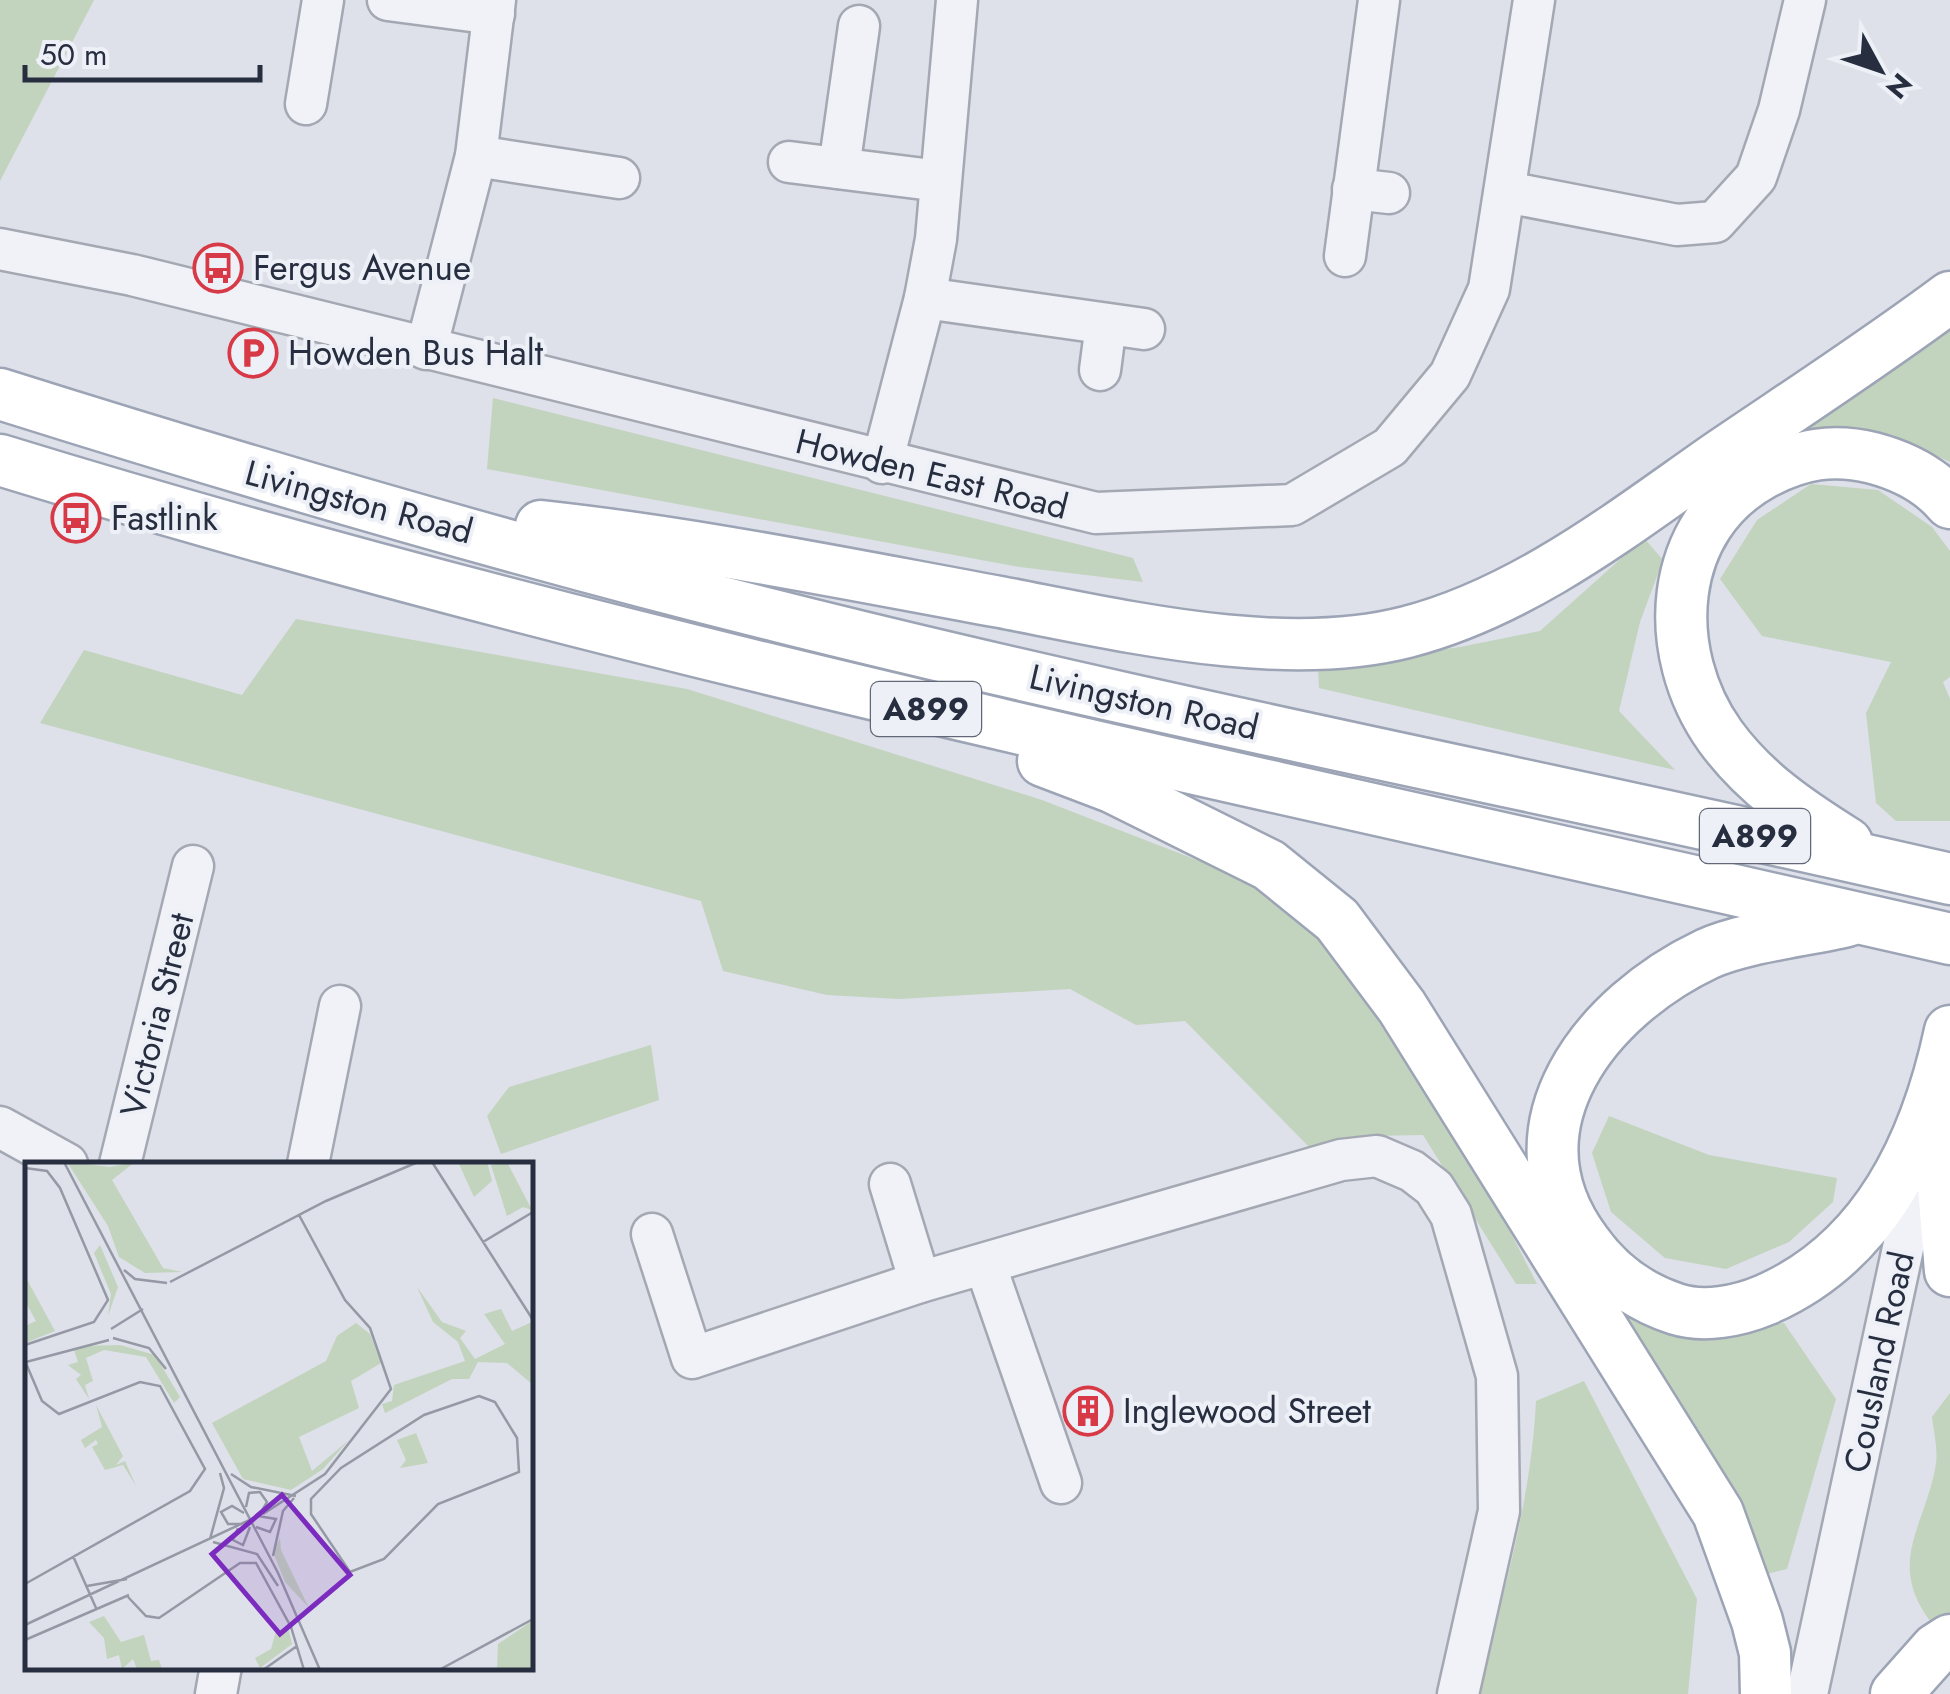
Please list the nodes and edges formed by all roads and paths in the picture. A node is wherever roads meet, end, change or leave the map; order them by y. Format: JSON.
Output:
{"nodes":[{"id":1,"x":323,"y":0,"type":"edge"},
{"id":2,"x":388,"y":0,"type":"edge"},
{"id":3,"x":956,"y":0,"type":"edge"},
{"id":4,"x":1379,"y":0,"type":"edge"},
{"id":5,"x":1534,"y":0,"type":"edge"},
{"id":6,"x":1805,"y":0,"type":"edge"},
{"id":7,"x":494,"y":7,"type":"edge"},
{"id":8,"x":858,"y":26,"type":"dead end"},
{"id":9,"x":306,"y":104,"type":"dead end"},
{"id":10,"x":476,"y":156,"type":"junction"},
{"id":11,"x":789,"y":162,"type":"dead end"},
{"id":12,"x":839,"y":168,"type":"junction"},
{"id":13,"x":619,"y":178,"type":"dead end"},
{"id":14,"x":940,"y":181,"type":"junction"},
{"id":15,"x":1506,"y":192,"type":"junction"},
{"id":16,"x":0,"y":249,"type":"edge"},
{"id":17,"x":1345,"y":256,"type":"dead end"},
{"id":18,"x":1950,"y":297,"type":"edge"},
{"id":19,"x":926,"y":298,"type":"junction"},
{"id":20,"x":426,"y":349,"type":"junction"},
{"id":21,"x":1100,"y":370,"type":"dead end"},
{"id":22,"x":0,"y":394,"type":"edge"},
{"id":23,"x":0,"y":460,"type":"edge"},
{"id":24,"x":882,"y":463,"type":"junction"},
{"id":25,"x":1950,"y":503,"type":"edge"},
{"id":26,"x":382,"y":508,"type":"junction"},
{"id":27,"x":888,"y":701,"type":"junction"},
{"id":28,"x":193,"y":866,"type":"dead end"},
{"id":29,"x":1915,"y":871,"type":"edge"},
{"id":30,"x":1881,"y":922,"type":"junction"},
{"id":31,"x":1950,"y":938,"type":"edge"},
{"id":32,"x":340,"y":1006,"type":"dead end"},
{"id":33,"x":1950,"y":1030,"type":"edge"},
{"id":34,"x":1936,"y":1098,"type":"junction"},
{"id":35,"x":0,"y":1127,"type":"edge"},
{"id":36,"x":63,"y":1162,"type":"edge"},
{"id":37,"x":120,"y":1162,"type":"edge"},
{"id":38,"x":308,"y":1162,"type":"edge"},
{"id":39,"x":890,"y":1184,"type":"dead end"},
{"id":40,"x":652,"y":1234,"type":"dead end"},
{"id":41,"x":985,"y":1264,"type":"junction"},
{"id":42,"x":1950,"y":1272,"type":"edge"},
{"id":43,"x":920,"y":1282,"type":"junction"},
{"id":44,"x":1061,"y":1483,"type":"dead end"},
{"id":45,"x":1950,"y":1640,"type":"edge"},
{"id":46,"x":220,"y":1669,"type":"edge"},
{"id":47,"x":216,"y":1694,"type":"edge"},
{"id":48,"x":1458,"y":1694,"type":"edge"},
{"id":49,"x":1766,"y":1694,"type":"edge"},
{"id":50,"x":1808,"y":1694,"type":"edge"},
{"id":51,"x":1896,"y":1694,"type":"edge"}],
"edges":[{"from":1,"to":9,"type":"street"},
{"from":2,"to":7,"type":"street"},
{"from":3,"to":14,"type":"street"},
{"from":4,"to":17,"type":"street"},
{"from":5,"to":15,"type":"street","name":"Howden East Road"},
{"from":6,"to":15,"type":"street"},
{"from":7,"to":10,"type":"street"},
{"from":8,"to":12,"type":"street"},
{"from":10,"to":13,"type":"street"},
{"from":10,"to":20,"type":"street"},
{"from":11,"to":12,"type":"street"},
{"from":12,"to":14,"type":"street"},
{"from":14,"to":19,"type":"street"},
{"from":15,"to":24,"type":"street","name":"Howden East Road"},
{"from":16,"to":20,"type":"street","name":"Howden East Road"},
{"from":18,"to":26,"type":"main road","number":"A899"},
{"from":19,"to":21,"type":"street"},
{"from":19,"to":24,"type":"street"},
{"from":20,"to":24,"type":"street","name":"Howden East Road"},
{"from":22,"to":26,"type":"main road","name":"Livingston Road","number":"A899"},
{"from":23,"to":27,"type":"main road","name":"Livingston Road","number":"A899"},
{"from":25,"to":29,"type":"main road"},
{"from":26,"to":29,"type":"main road","name":"Livingston Road","number":"A899"},
{"from":27,"to":30,"type":"main road","name":"Livingston Road","number":"A899"},
{"from":27,"to":49,"type":"main road","number":"A899"},
{"from":28,"to":37,"type":"street","name":"Victoria Street"},
{"from":30,"to":31,"type":"main road","name":"Livingston Road","number":"A899"},
{"from":30,"to":34,"type":"main road","number":"A899"},
{"from":32,"to":38,"type":"street"},
{"from":33,"to":34,"type":"main road","name":"Cousland Road"},
{"from":34,"to":42,"type":"main road"},
{"from":34,"to":50,"type":"street","name":"Cousland Road"},
{"from":35,"to":36,"type":"street"},
{"from":39,"to":43,"type":"street"},
{"from":40,"to":43,"type":"street"},
{"from":41,"to":43,"type":"street"},
{"from":41,"to":44,"type":"street"},
{"from":41,"to":48,"type":"street"},
{"from":45,"to":51,"type":"main road"},
{"from":46,"to":47,"type":"street"}]}
